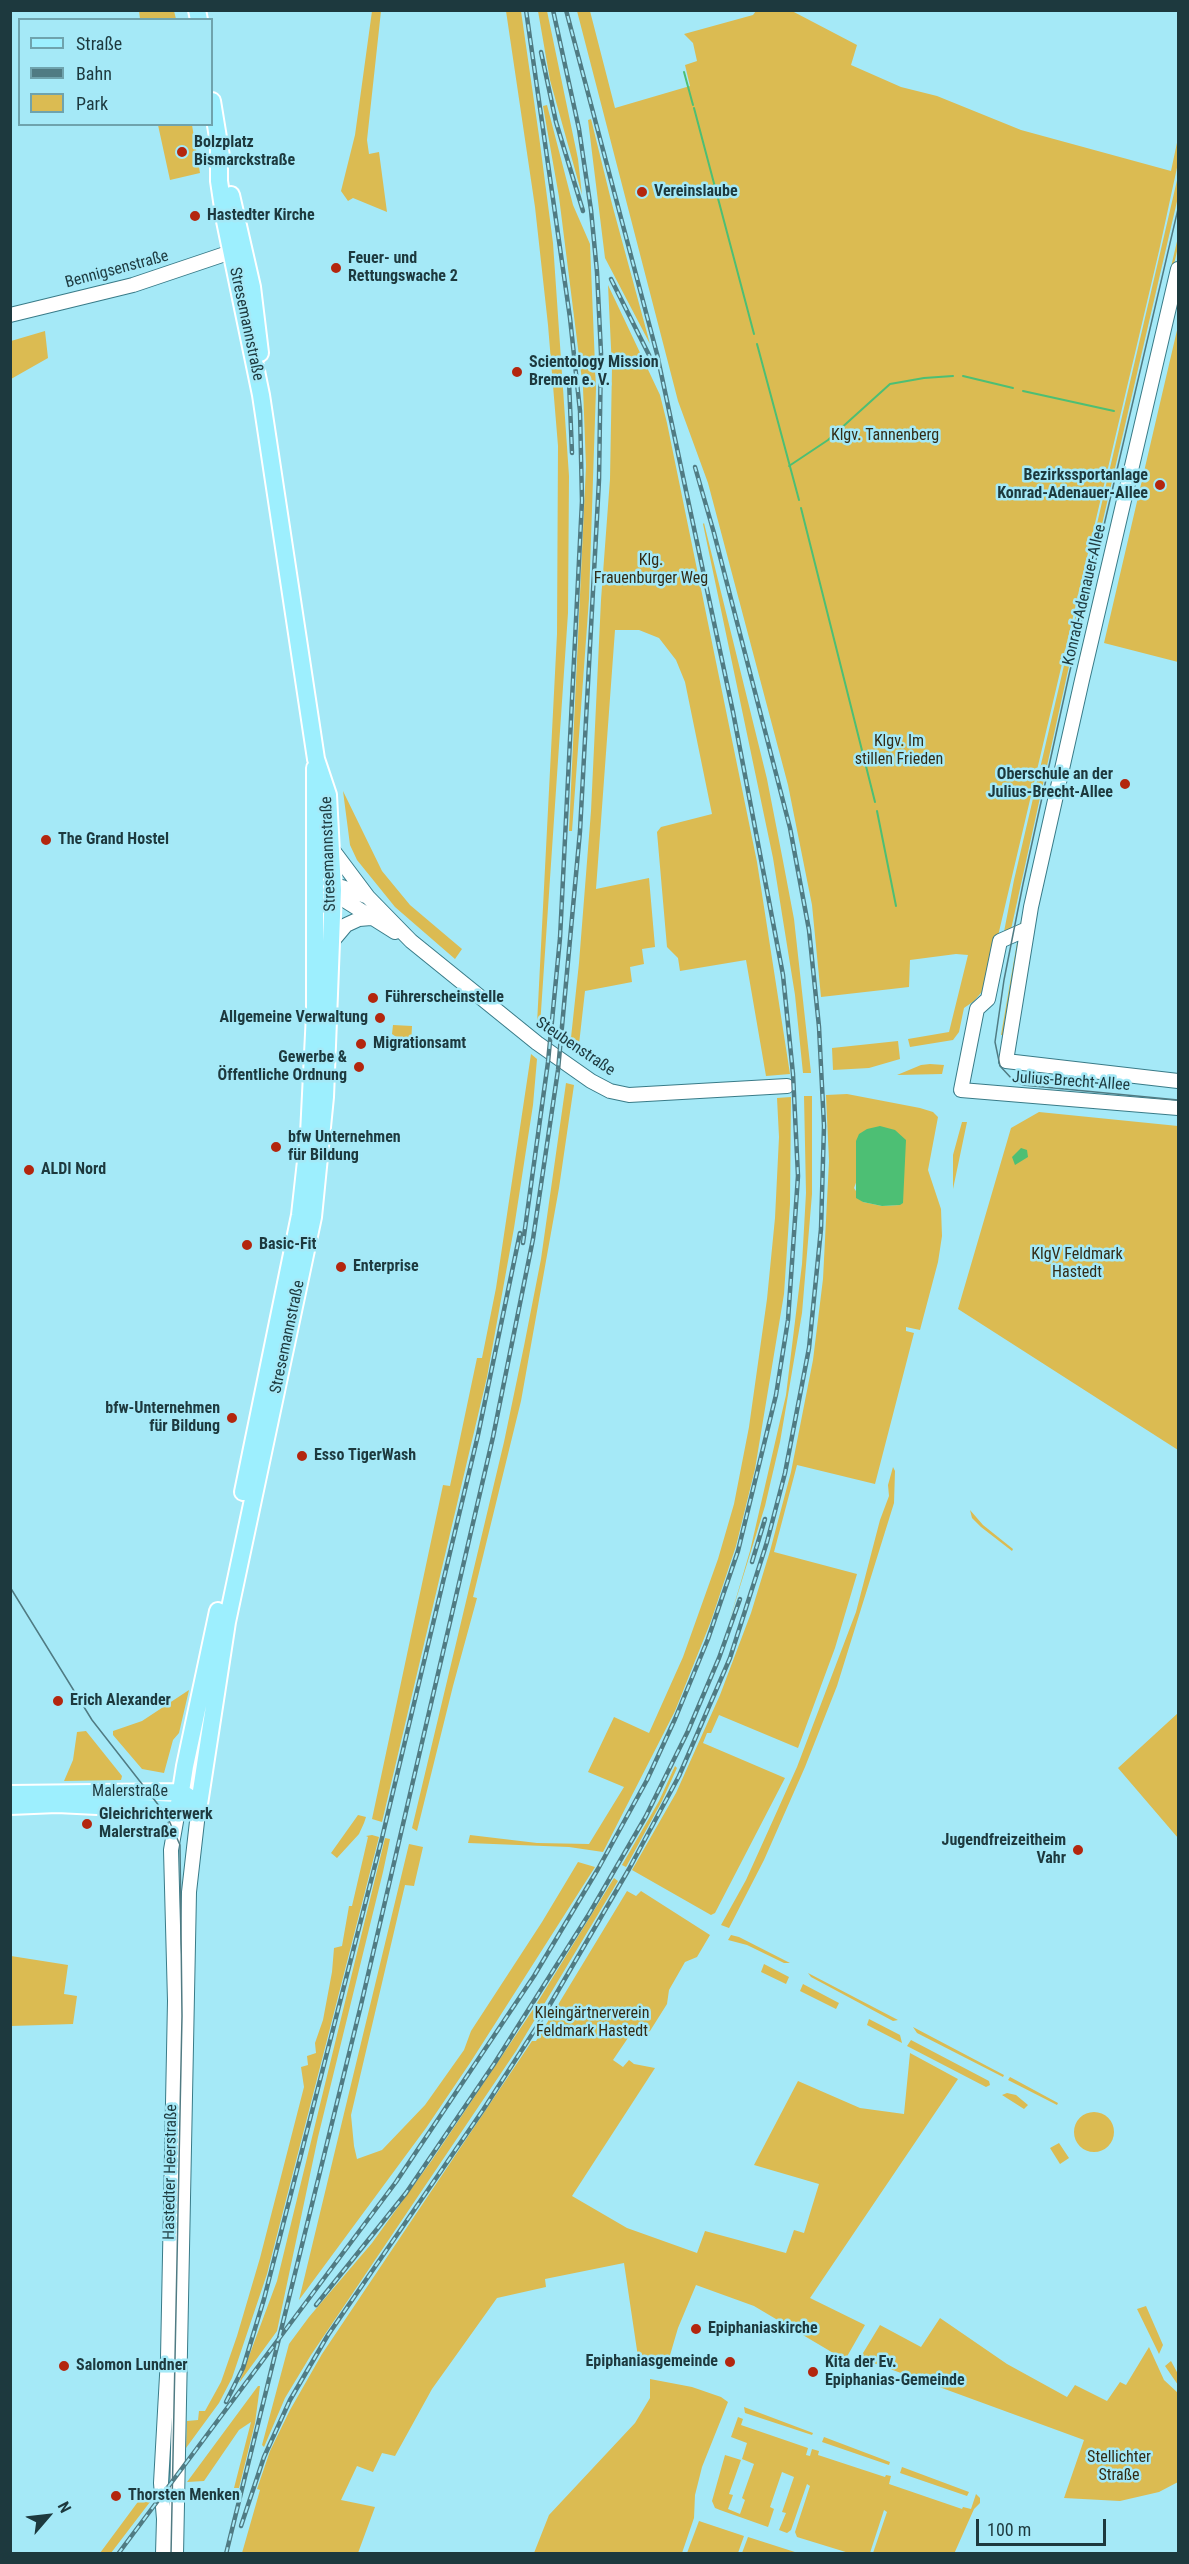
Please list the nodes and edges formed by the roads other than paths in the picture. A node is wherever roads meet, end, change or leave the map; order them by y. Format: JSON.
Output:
{"nodes":[{"id":1,"x":213,"y":108,"type":"edge"},
{"id":2,"x":237,"y":249,"type":"junction"},
{"id":3,"x":1179,"y":269,"type":"edge"},
{"id":4,"x":10,"y":315,"type":"edge"},
{"id":5,"x":316,"y":759,"type":"junction"},
{"id":6,"x":332,"y":849,"type":"junction"},
{"id":7,"x":316,"y":865,"type":"junction"},
{"id":8,"x":333,"y":890,"type":"junction"},
{"id":9,"x":368,"y":897,"type":"junction"},
{"id":10,"x":314,"y":906,"type":"junction"},
{"id":11,"x":372,"y":918,"type":"junction"},
{"id":12,"x":1027,"y":929,"type":"junction"},
{"id":13,"x":411,"y":941,"type":"junction"},
{"id":14,"x":330,"y":945,"type":"junction"},
{"id":15,"x":1006,"y":1061,"type":"joint"},
{"id":16,"x":1179,"y":1081,"type":"edge"},
{"id":17,"x":787,"y":1086,"type":"dead end"},
{"id":18,"x":1179,"y":1108,"type":"edge"},
{"id":19,"x":181,"y":1791,"type":"junction"},
{"id":20,"x":10,"y":1794,"type":"edge"},
{"id":21,"x":199,"y":1804,"type":"junction"},
{"id":22,"x":10,"y":1806,"type":"edge"},
{"id":23,"x":178,"y":1810,"type":"junction"},
{"id":24,"x":163,"y":2453,"type":"junction"},
{"id":25,"x":178,"y":2465,"type":"junction"},
{"id":26,"x":163,"y":2553,"type":"edge"},
{"id":27,"x":176,"y":2553,"type":"edge"}],
"edges":[{"from":1,"to":2,"type":"main road","name":"Stresemannstraße"},
{"from":2,"to":4,"type":"main road","name":"Bennigsenstraße"},
{"from":2,"to":5,"type":"main road","name":"Stresemannstraße"},
{"from":3,"to":12,"type":"main road","name":"Konrad-Adenauer-Allee"},
{"from":5,"to":6,"type":"main road","name":"Stresemannstraße"},
{"from":5,"to":7,"type":"main road","name":"Stresemannstraße"},
{"from":6,"to":8,"type":"main road","name":"Stresemannstraße"},
{"from":6,"to":9,"type":"main road","name":"Steubenstraße"},
{"from":7,"to":8,"type":"main road","name":"Steubenstraße"},
{"from":7,"to":10,"type":"main road","name":"Stresemannstraße"},
{"from":8,"to":9,"type":"main road","name":"Steubenstraße"},
{"from":8,"to":10,"type":"main road"},
{"from":8,"to":11,"type":"main road","name":"Steubenstraße"},
{"from":8,"to":14,"type":"main road","name":"Stresemannstraße"},
{"from":9,"to":13,"type":"main road","name":"Steubenstraße"},
{"from":10,"to":19,"type":"main road","name":"Stresemannstraße"},
{"from":11,"to":13,"type":"main road","name":"Steubenstraße"},
{"from":11,"to":14,"type":"main road"},
{"from":12,"to":15,"type":"main road","name":"Konrad-Adenauer-Allee"},
{"from":12,"to":18,"type":"main road","name":"Julius-Brecht-Allee"},
{"from":13,"to":17,"type":"main road","name":"Steubenstraße"},
{"from":14,"to":21,"type":"main road","name":"Stresemannstraße"},
{"from":15,"to":16,"type":"main road","name":"Julius-Brecht-Allee"},
{"from":19,"to":20,"type":"main road","name":"Malerstraße"},
{"from":19,"to":21,"type":"main road","name":"Malerstraße"},
{"from":19,"to":23,"type":"main road","name":"Hastedter Heerstraße"},
{"from":21,"to":23,"type":"main road","name":"Malerstraße"},
{"from":21,"to":25,"type":"main road","name":"Hastedter Heerstraße"},
{"from":22,"to":23,"type":"main road","name":"Malerstraße"},
{"from":23,"to":24,"type":"main road","name":"Hastedter Heerstraße"},
{"from":24,"to":25,"type":"main road"},
{"from":24,"to":26,"type":"main road","name":"Hastedter Heerstraße"},
{"from":25,"to":27,"type":"main road","name":"Hastedter Heerstraße"}]}
